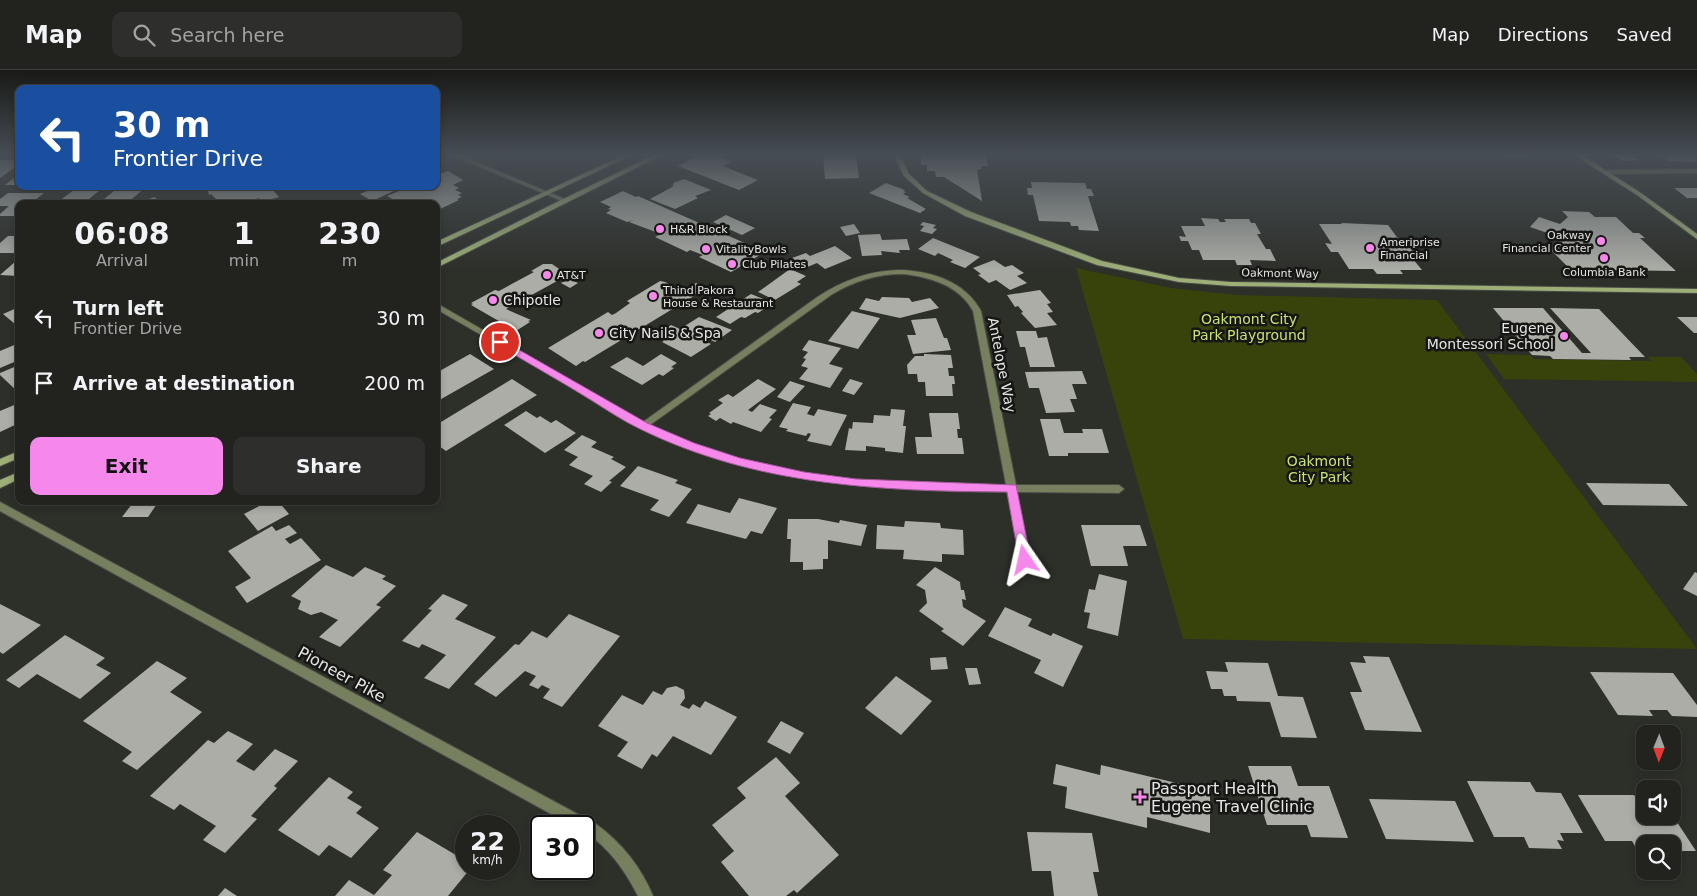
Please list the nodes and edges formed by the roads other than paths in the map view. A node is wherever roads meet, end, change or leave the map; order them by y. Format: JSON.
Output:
{"nodes":[{"id":1,"x":547,"y":194,"type":"edge"},
{"id":2,"x":549,"y":194,"type":"edge"},
{"id":3,"x":578,"y":194,"type":"edge"},
{"id":4,"x":927,"y":194,"type":"edge"},
{"id":5,"x":1636,"y":194,"type":"edge"},
{"id":6,"x":564,"y":200,"type":"junction"},
{"id":7,"x":1697,"y":237,"type":"edge"},
{"id":8,"x":440,"y":243,"type":"edge"},
{"id":9,"x":440,"y":264,"type":"edge"},
{"id":10,"x":1697,"y":291,"type":"edge"},
{"id":11,"x":440,"y":307,"type":"edge"},
{"id":12,"x":643,"y":426,"type":"junction"},
{"id":13,"x":15,"y":456,"type":"edge"},
{"id":14,"x":0,"y":463,"type":"edge"},
{"id":15,"x":15,"y":476,"type":"edge"},
{"id":16,"x":0,"y":484,"type":"edge"},
{"id":17,"x":1012,"y":488,"type":"junction"},
{"id":18,"x":1119,"y":489,"type":"dead end"},
{"id":19,"x":0,"y":506,"type":"edge"},
{"id":20,"x":1025,"y":560,"type":"dead end"},
{"id":21,"x":646,"y":896,"type":"edge"}],
"edges":[{"from":1,"to":8,"type":"street"},
{"from":2,"to":6,"type":"street"},
{"from":3,"to":6,"type":"street"},
{"from":4,"to":10,"type":"street","name":"Oakmont Way"},
{"from":5,"to":7,"type":"street"},
{"from":6,"to":9,"type":"street"},
{"from":11,"to":12,"type":"street"},
{"from":12,"to":17,"type":"street"},
{"from":12,"to":17,"type":"street","name":"Antelope Way"},
{"from":13,"to":14,"type":"street"},
{"from":15,"to":16,"type":"street"},
{"from":17,"to":18,"type":"street"},
{"from":17,"to":20,"type":"street","name":"Antelope Way"},
{"from":19,"to":21,"type":"street","name":"Pioneer Pike"}]}
